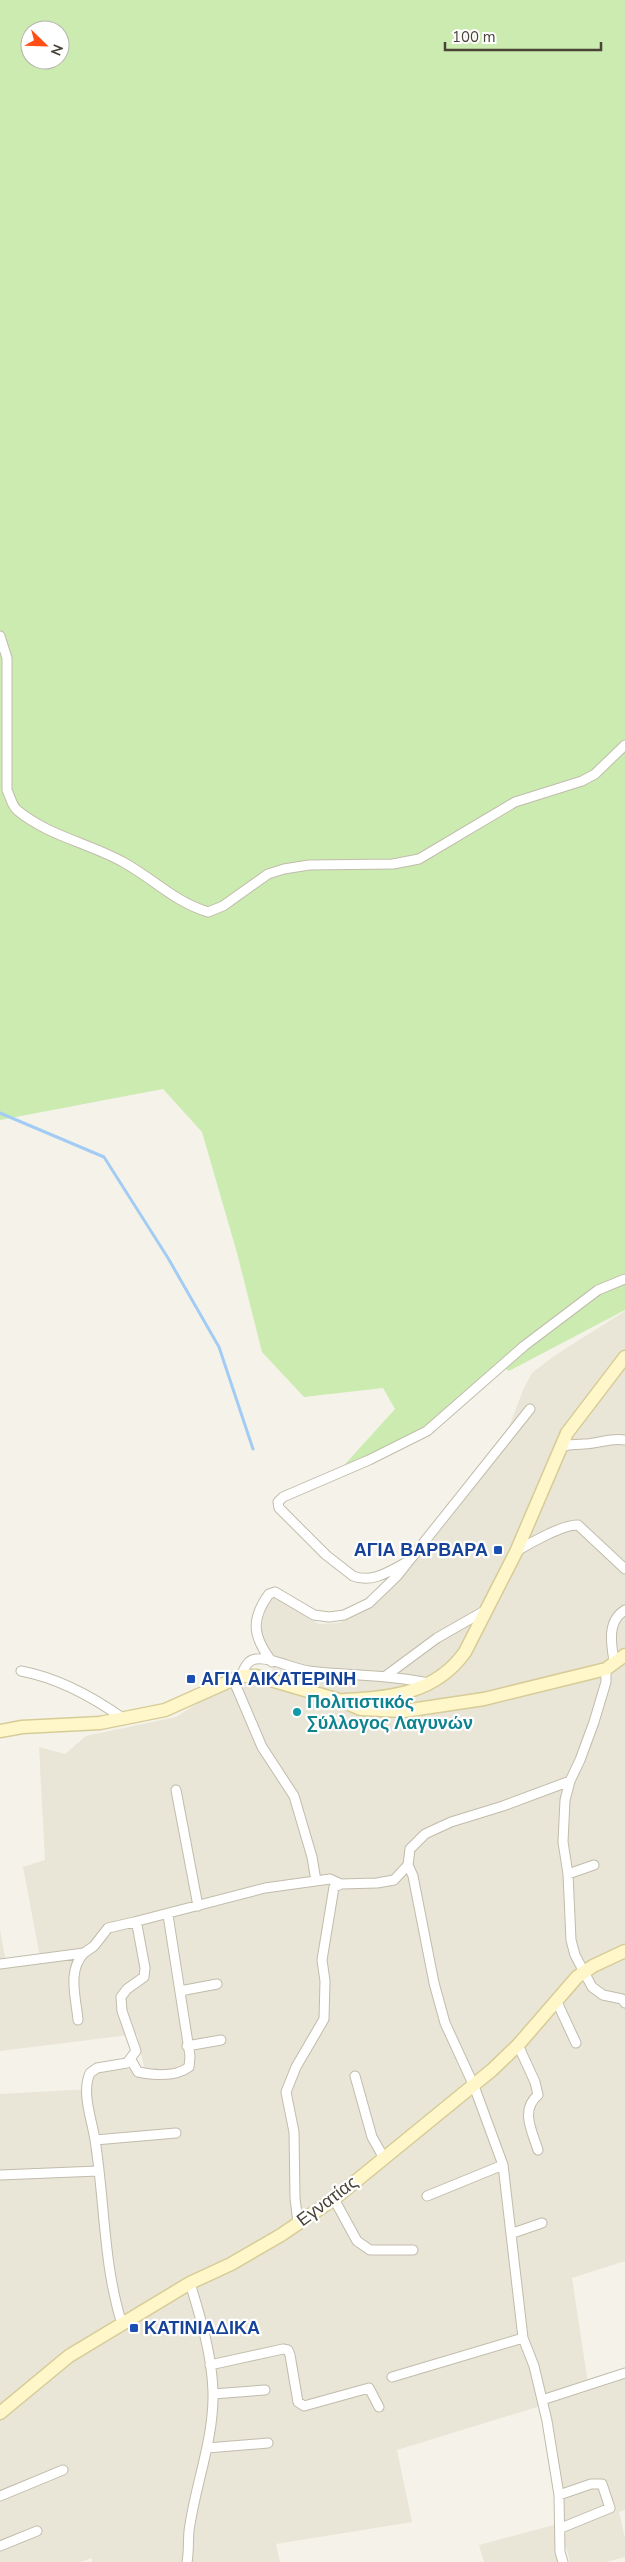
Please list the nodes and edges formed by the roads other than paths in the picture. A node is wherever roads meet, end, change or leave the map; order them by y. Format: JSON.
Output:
{"nodes":[{"id":1,"x":0,"y":636,"type":"edge"},
{"id":2,"x":625,"y":745,"type":"edge"},
{"id":3,"x":625,"y":1279,"type":"edge"},
{"id":4,"x":625,"y":1357,"type":"edge"},
{"id":5,"x":530,"y":1409,"type":"dead end"},
{"id":6,"x":625,"y":1440,"type":"edge"},
{"id":7,"x":560,"y":1447,"type":"junction"},
{"id":8,"x":516,"y":1552,"type":"junction"},
{"id":9,"x":408,"y":1561,"type":"junction"},
{"id":10,"x":625,"y":1569,"type":"edge"},
{"id":11,"x":486,"y":1610,"type":"junction"},
{"id":12,"x":625,"y":1610,"type":"edge"},
{"id":13,"x":272,"y":1662,"type":"junction"},
{"id":14,"x":615,"y":1662,"type":"edge"},
{"id":15,"x":21,"y":1671,"type":"dead end"},
{"id":16,"x":387,"y":1676,"type":"junction"},
{"id":17,"x":237,"y":1677,"type":"junction"},
{"id":18,"x":431,"y":1684,"type":"junction"},
{"id":19,"x":340,"y":1700,"type":"junction"},
{"id":20,"x":124,"y":1719,"type":"junction"},
{"id":21,"x":0,"y":1731,"type":"edge"},
{"id":22,"x":570,"y":1781,"type":"junction"},
{"id":23,"x":176,"y":1790,"type":"dead end"},
{"id":24,"x":408,"y":1865,"type":"junction"},
{"id":25,"x":594,"y":1865,"type":"dead end"},
{"id":26,"x":568,"y":1874,"type":"junction"},
{"id":27,"x":316,"y":1881,"type":"junction"},
{"id":28,"x":341,"y":1884,"type":"junction"},
{"id":29,"x":198,"y":1906,"type":"junction"},
{"id":30,"x":168,"y":1915,"type":"junction"},
{"id":31,"x":134,"y":1922,"type":"junction"},
{"id":32,"x":625,"y":1951,"type":"edge"},
{"id":33,"x":84,"y":1953,"type":"junction"},
{"id":34,"x":0,"y":1964,"type":"edge"},
{"id":35,"x":585,"y":1972,"type":"junction"},
{"id":36,"x":217,"y":1984,"type":"dead end"},
{"id":37,"x":180,"y":1991,"type":"junction"},
{"id":38,"x":556,"y":2000,"type":"junction"},
{"id":39,"x":625,"y":2003,"type":"edge"},
{"id":40,"x":78,"y":2020,"type":"dead end"},
{"id":41,"x":221,"y":2040,"type":"dead end"},
{"id":42,"x":576,"y":2043,"type":"dead end"},
{"id":43,"x":518,"y":2045,"type":"junction"},
{"id":44,"x":187,"y":2046,"type":"junction"},
{"id":45,"x":131,"y":2060,"type":"junction"},
{"id":46,"x":355,"y":2076,"type":"dead end"},
{"id":47,"x":474,"y":2086,"type":"junction"},
{"id":48,"x":176,"y":2133,"type":"dead end"},
{"id":49,"x":95,"y":2140,"type":"junction"},
{"id":50,"x":538,"y":2150,"type":"dead end"},
{"id":51,"x":384,"y":2158,"type":"junction"},
{"id":52,"x":503,"y":2165,"type":"junction"},
{"id":53,"x":98,"y":2171,"type":"junction"},
{"id":54,"x":0,"y":2175,"type":"edge"},
{"id":55,"x":427,"y":2196,"type":"dead end"},
{"id":56,"x":334,"y":2199,"type":"junction"},
{"id":57,"x":298,"y":2223,"type":"junction"},
{"id":58,"x":542,"y":2223,"type":"dead end"},
{"id":59,"x":513,"y":2233,"type":"junction"},
{"id":60,"x":413,"y":2250,"type":"dead end"},
{"id":61,"x":190,"y":2283,"type":"junction"},
{"id":62,"x":122,"y":2324,"type":"junction"},
{"id":63,"x":523,"y":2338,"type":"junction"},
{"id":64,"x":210,"y":2365,"type":"junction"},
{"id":65,"x":625,"y":2373,"type":"edge"},
{"id":66,"x":392,"y":2377,"type":"dead end"},
{"id":67,"x":265,"y":2390,"type":"dead end"},
{"id":68,"x":213,"y":2394,"type":"junction"},
{"id":69,"x":542,"y":2400,"type":"junction"},
{"id":70,"x":379,"y":2407,"type":"dead end"},
{"id":71,"x":0,"y":2413,"type":"edge"},
{"id":72,"x":268,"y":2443,"type":"dead end"},
{"id":73,"x":207,"y":2448,"type":"junction"},
{"id":74,"x":63,"y":2470,"type":"dead end"},
{"id":75,"x":559,"y":2495,"type":"junction"},
{"id":76,"x":0,"y":2496,"type":"edge"},
{"id":77,"x":561,"y":2528,"type":"junction"},
{"id":78,"x":37,"y":2531,"type":"dead end"},
{"id":79,"x":0,"y":2546,"type":"edge"},
{"id":80,"x":188,"y":2562,"type":"edge"},
{"id":81,"x":562,"y":2562,"type":"edge"}],
"edges":[{"from":1,"to":2,"type":"street"},
{"from":3,"to":9,"type":"street"},
{"from":4,"to":7,"type":"street"},
{"from":5,"to":9,"type":"street"},
{"from":6,"to":7,"type":"street"},
{"from":7,"to":8,"type":"street"},
{"from":8,"to":10,"type":"street"},
{"from":8,"to":11,"type":"street"},
{"from":9,"to":13,"type":"street"},
{"from":11,"to":16,"type":"street"},
{"from":11,"to":18,"type":"street"},
{"from":12,"to":14,"type":"street"},
{"from":13,"to":16,"type":"street"},
{"from":13,"to":17,"type":"street"},
{"from":14,"to":19,"type":"street"},
{"from":14,"to":22,"type":"street"},
{"from":15,"to":20,"type":"street"},
{"from":16,"to":18,"type":"street"},
{"from":17,"to":19,"type":"street"},
{"from":17,"to":20,"type":"street"},
{"from":17,"to":27,"type":"street"},
{"from":18,"to":19,"type":"street"},
{"from":20,"to":21,"type":"street"},
{"from":22,"to":24,"type":"street"},
{"from":22,"to":26,"type":"street"},
{"from":23,"to":29,"type":"street"},
{"from":24,"to":28,"type":"street"},
{"from":24,"to":47,"type":"street"},
{"from":25,"to":26,"type":"street"},
{"from":26,"to":35,"type":"street"},
{"from":27,"to":28,"type":"street"},
{"from":27,"to":29,"type":"street"},
{"from":28,"to":57,"type":"street"},
{"from":29,"to":30,"type":"street"},
{"from":30,"to":31,"type":"street"},
{"from":30,"to":37,"type":"street"},
{"from":31,"to":33,"type":"street"},
{"from":31,"to":45,"type":"street"},
{"from":32,"to":35,"type":"street","name":"Εγνατίας"},
{"from":33,"to":34,"type":"street"},
{"from":33,"to":40,"type":"street"},
{"from":35,"to":38,"type":"street","name":"Εγνατίας"},
{"from":35,"to":39,"type":"street"},
{"from":36,"to":37,"type":"street"},
{"from":37,"to":44,"type":"street"},
{"from":38,"to":42,"type":"street"},
{"from":38,"to":43,"type":"street","name":"Εγνατίας"},
{"from":41,"to":44,"type":"street"},
{"from":43,"to":47,"type":"street","name":"Εγνατίας"},
{"from":43,"to":50,"type":"street"},
{"from":44,"to":45,"type":"street"},
{"from":45,"to":49,"type":"street"},
{"from":46,"to":51,"type":"street"},
{"from":47,"to":51,"type":"street","name":"Εγνατίας"},
{"from":47,"to":52,"type":"street"},
{"from":48,"to":49,"type":"street"},
{"from":49,"to":53,"type":"street"},
{"from":51,"to":56,"type":"street","name":"Εγνατίας"},
{"from":52,"to":55,"type":"street"},
{"from":52,"to":59,"type":"street"},
{"from":53,"to":54,"type":"street"},
{"from":53,"to":62,"type":"street"},
{"from":56,"to":57,"type":"street","name":"Εγνατίας"},
{"from":56,"to":60,"type":"street"},
{"from":57,"to":61,"type":"street","name":"Εγνατίας"},
{"from":58,"to":59,"type":"street"},
{"from":59,"to":63,"type":"street"},
{"from":61,"to":62,"type":"street","name":"Εγνατίας"},
{"from":61,"to":64,"type":"street"},
{"from":62,"to":71,"type":"street","name":"Εγνατίας"},
{"from":63,"to":66,"type":"street"},
{"from":63,"to":69,"type":"street"},
{"from":64,"to":68,"type":"street"},
{"from":64,"to":70,"type":"street"},
{"from":65,"to":69,"type":"street"},
{"from":67,"to":68,"type":"street"},
{"from":68,"to":73,"type":"street"},
{"from":69,"to":75,"type":"street"},
{"from":72,"to":73,"type":"street"},
{"from":73,"to":80,"type":"street"},
{"from":74,"to":76,"type":"street"},
{"from":75,"to":77,"type":"street"},
{"from":75,"to":77,"type":"street"},
{"from":77,"to":81,"type":"street"},
{"from":78,"to":79,"type":"street"}]}
